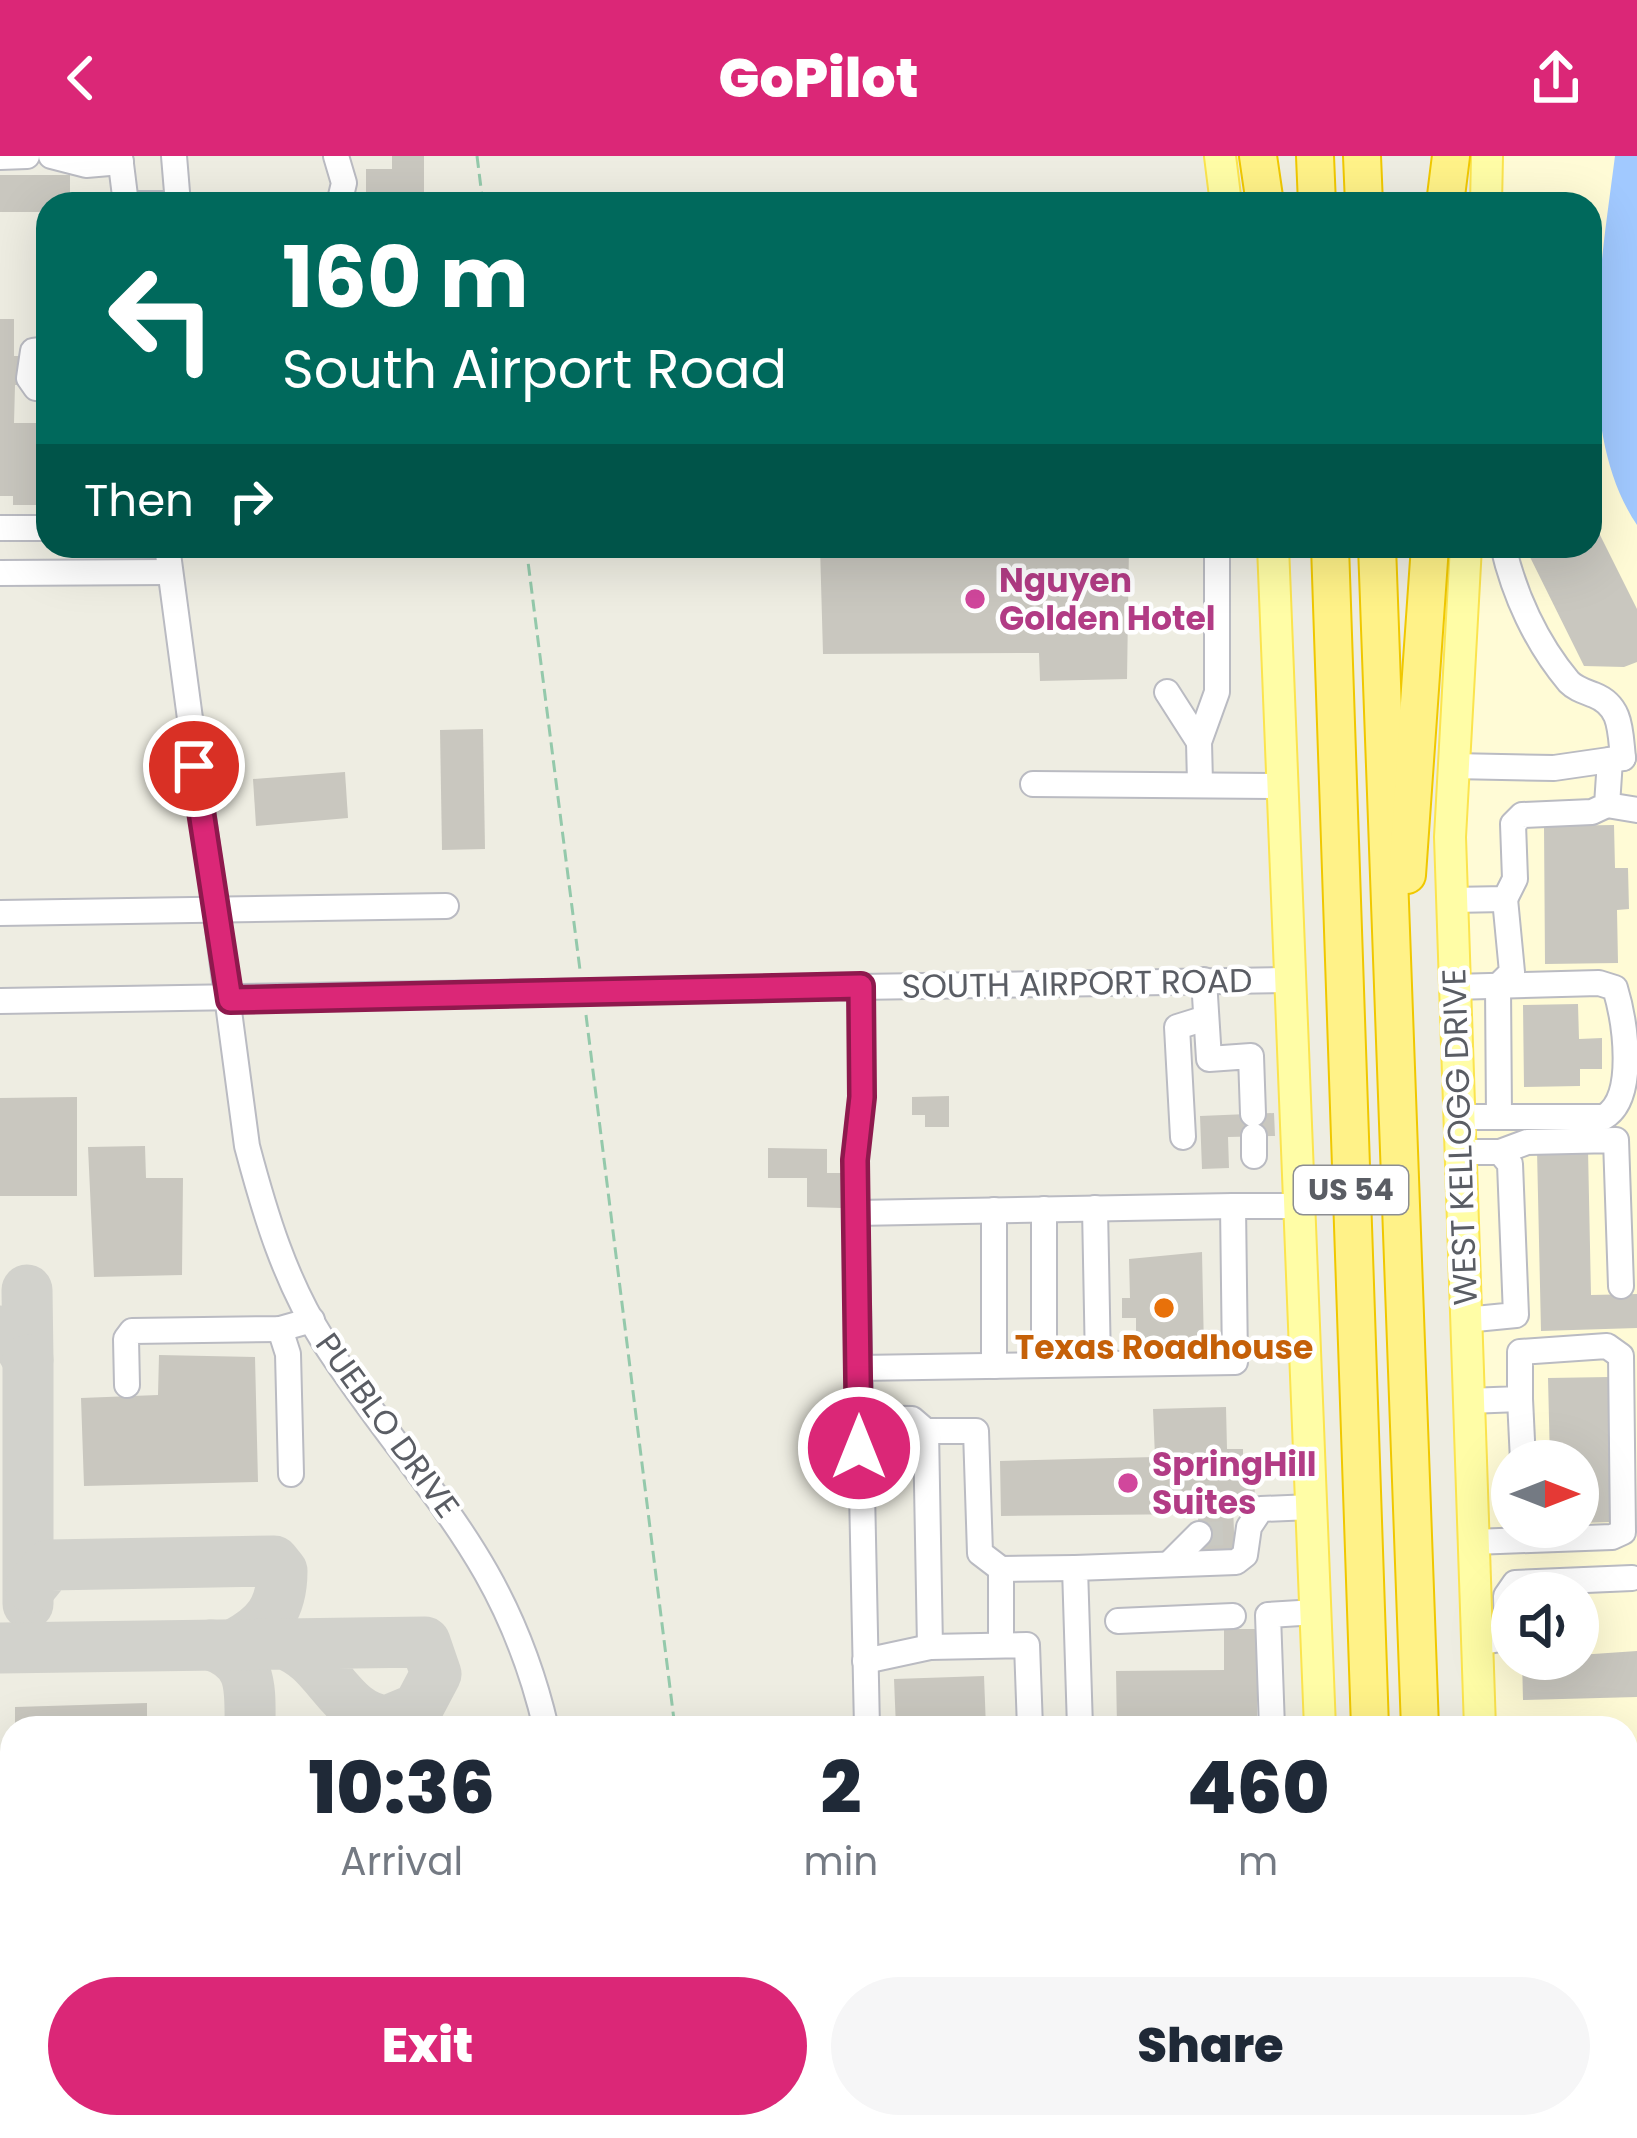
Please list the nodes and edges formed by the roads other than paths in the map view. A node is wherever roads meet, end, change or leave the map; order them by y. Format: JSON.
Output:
{"nodes":[{"id":1,"x":27,"y":156,"type":"edge"},
{"id":2,"x":51,"y":156,"type":"edge"},
{"id":3,"x":174,"y":156,"type":"edge"},
{"id":4,"x":336,"y":156,"type":"edge"},
{"id":5,"x":1220,"y":156,"type":"edge"},
{"id":6,"x":1258,"y":156,"type":"edge"},
{"id":7,"x":1315,"y":156,"type":"edge"},
{"id":8,"x":1362,"y":156,"type":"edge"},
{"id":9,"x":1448,"y":156,"type":"edge"},
{"id":10,"x":1487,"y":156,"type":"edge"},
{"id":11,"x":0,"y":157,"type":"edge"},
{"id":12,"x":120,"y":159,"type":"edge"},
{"id":13,"x":127,"y":192,"type":"edge"},
{"id":14,"x":177,"y":192,"type":"edge"},
{"id":15,"x":342,"y":192,"type":"edge"},
{"id":16,"x":1224,"y":192,"type":"edge"},
{"id":17,"x":1263,"y":192,"type":"edge"},
{"id":18,"x":1316,"y":192,"type":"edge"},
{"id":19,"x":1364,"y":192,"type":"edge"},
{"id":20,"x":1445,"y":192,"type":"edge"},
{"id":21,"x":1486,"y":192,"type":"edge"},
{"id":22,"x":36,"y":351,"type":"edge"},
{"id":23,"x":36,"y":388,"type":"edge"},
{"id":24,"x":0,"y":528,"type":"edge"},
{"id":25,"x":36,"y":528,"type":"edge"},
{"id":26,"x":1216,"y":558,"type":"edge"},
{"id":27,"x":1274,"y":558,"type":"edge"},
{"id":28,"x":1315,"y":558,"type":"edge"},
{"id":29,"x":1330,"y":558,"type":"edge"},
{"id":30,"x":1377,"y":558,"type":"edge"},
{"id":31,"x":1429,"y":558,"type":"edge"},
{"id":32,"x":1465,"y":558,"type":"edge"},
{"id":33,"x":1506,"y":558,"type":"edge"},
{"id":34,"x":169,"y":559,"type":"edge"},
{"id":35,"x":0,"y":573,"type":"edge"},
{"id":36,"x":1332,"y":652,"type":"junction"},
{"id":37,"x":1167,"y":692,"type":"dead end"},
{"id":38,"x":1637,"y":700,"type":"edge"},
{"id":39,"x":1610,"y":701,"type":"junction"},
{"id":40,"x":1199,"y":742,"type":"junction"},
{"id":41,"x":1624,"y":758,"type":"edge"},
{"id":42,"x":1454,"y":766,"type":"junction"},
{"id":43,"x":1200,"y":783,"type":"junction"},
{"id":44,"x":1033,"y":784,"type":"dead end"},
{"id":45,"x":1284,"y":786,"type":"junction"},
{"id":46,"x":1607,"y":806,"type":"junction"},
{"id":47,"x":1637,"y":810,"type":"edge"},
{"id":48,"x":1505,"y":899,"type":"junction"},
{"id":49,"x":1451,"y":900,"type":"junction"},
{"id":50,"x":446,"y":906,"type":"dead end"},
{"id":51,"x":214,"y":910,"type":"junction"},
{"id":52,"x":0,"y":914,"type":"edge"},
{"id":53,"x":1204,"y":980,"type":"junction"},
{"id":54,"x":1291,"y":980,"type":"junction"},
{"id":55,"x":861,"y":986,"type":"junction"},
{"id":56,"x":1498,"y":986,"type":"junction"},
{"id":57,"x":1453,"y":987,"type":"junction"},
{"id":58,"x":1626,"y":987,"type":"edge"},
{"id":59,"x":0,"y":1000,"type":"edge"},
{"id":60,"x":230,"y":1000,"type":"junction"},
{"id":61,"x":1206,"y":1018,"type":"junction"},
{"id":62,"x":1395,"y":1106,"type":"junction"},
{"id":63,"x":1457,"y":1117,"type":"junction"},
{"id":64,"x":1499,"y":1117,"type":"junction"},
{"id":65,"x":1254,"y":1135,"type":"dead end"},
{"id":66,"x":1183,"y":1137,"type":"dead end"},
{"id":67,"x":1500,"y":1152,"type":"junction"},
{"id":68,"x":1459,"y":1153,"type":"junction"},
{"id":69,"x":1233,"y":1206,"type":"junction"},
{"id":70,"x":1300,"y":1206,"type":"junction"},
{"id":71,"x":1095,"y":1208,"type":"junction"},
{"id":72,"x":1044,"y":1209,"type":"junction"},
{"id":73,"x":994,"y":1210,"type":"junction"},
{"id":74,"x":856,"y":1213,"type":"junction"},
{"id":75,"x":1621,"y":1286,"type":"dead end"},
{"id":76,"x":1516,"y":1315,"type":"junction"},
{"id":77,"x":313,"y":1320,"type":"junction"},
{"id":78,"x":1465,"y":1320,"type":"junction"},
{"id":79,"x":280,"y":1329,"type":"junction"},
{"id":80,"x":1520,"y":1352,"type":"junction"},
{"id":81,"x":1098,"y":1364,"type":"junction"},
{"id":82,"x":1044,"y":1365,"type":"junction"},
{"id":83,"x":994,"y":1366,"type":"junction"},
{"id":84,"x":859,"y":1368,"type":"junction"},
{"id":85,"x":127,"y":1385,"type":"dead end"},
{"id":86,"x":1520,"y":1400,"type":"junction"},
{"id":87,"x":1468,"y":1402,"type":"junction"},
{"id":88,"x":859,"y":1418,"type":"junction"},
{"id":89,"x":926,"y":1431,"type":"junction"},
{"id":90,"x":1522,"y":1440,"type":"edge"},
{"id":91,"x":291,"y":1474,"type":"dead end"},
{"id":92,"x":1312,"y":1507,"type":"junction"},
{"id":93,"x":1199,"y":1534,"type":"tunnel mouth"},
{"id":94,"x":1599,"y":1537,"type":"edge"},
{"id":95,"x":1491,"y":1539,"type":"edge"},
{"id":96,"x":1473,"y":1542,"type":"junction"},
{"id":97,"x":1169,"y":1564,"type":"junction"},
{"id":98,"x":1075,"y":1568,"type":"junction"},
{"id":99,"x":1001,"y":1569,"type":"junction"},
{"id":100,"x":1632,"y":1578,"type":"dead end"},
{"id":101,"x":1316,"y":1612,"type":"junction"},
{"id":102,"x":1253,"y":1616,"type":"junction"},
{"id":103,"x":1118,"y":1621,"type":"dead end"},
{"id":104,"x":1476,"y":1642,"type":"junction"},
{"id":105,"x":1001,"y":1645,"type":"junction"},
{"id":106,"x":930,"y":1647,"type":"junction"},
{"id":107,"x":865,"y":1661,"type":"junction"},
{"id":108,"x":542,"y":1716,"type":"edge"},
{"id":109,"x":867,"y":1716,"type":"edge"},
{"id":110,"x":1030,"y":1716,"type":"edge"},
{"id":111,"x":1079,"y":1716,"type":"edge"},
{"id":112,"x":1270,"y":1716,"type":"edge"},
{"id":113,"x":1320,"y":1716,"type":"edge"},
{"id":114,"x":1370,"y":1716,"type":"edge"},
{"id":115,"x":1420,"y":1716,"type":"edge"},
{"id":116,"x":1479,"y":1716,"type":"edge"}],
"edges":[{"from":1,"to":11,"type":"street"},
{"from":2,"to":12,"type":"street"},
{"from":3,"to":14,"type":"street"},
{"from":4,"to":15,"type":"street"},
{"from":5,"to":16,"type":"main road"},
{"from":6,"to":17,"type":"highway"},
{"from":7,"to":18,"type":"highway"},
{"from":8,"to":19,"type":"highway"},
{"from":9,"to":20,"type":"highway"},
{"from":10,"to":21,"type":"main road"},
{"from":12,"to":13,"type":"street"},
{"from":22,"to":23,"type":"street"},
{"from":24,"to":25,"type":"street"},
{"from":26,"to":40,"type":"street"},
{"from":27,"to":45,"type":"main road"},
{"from":28,"to":36,"type":"highway"},
{"from":29,"to":36,"type":"highway","number":"US 54"},
{"from":30,"to":62,"type":"highway","number":"US 54"},
{"from":31,"to":62,"type":"highway"},
{"from":32,"to":42,"type":"main road","name":"WEST KELLOGG DRIVE"},
{"from":33,"to":39,"type":"street"},
{"from":34,"to":35,"type":"street"},
{"from":34,"to":51,"type":"street","name":"PUEBLO DRIVE"},
{"from":36,"to":114,"type":"highway","number":"US 54"},
{"from":37,"to":40,"type":"street"},
{"from":38,"to":39,"type":"street"},
{"from":39,"to":41,"type":"street"},
{"from":40,"to":43,"type":"street"},
{"from":41,"to":42,"type":"street"},
{"from":41,"to":46,"type":"street"},
{"from":42,"to":49,"type":"main road","name":"WEST KELLOGG DRIVE"},
{"from":43,"to":44,"type":"street"},
{"from":43,"to":45,"type":"street"},
{"from":45,"to":54,"type":"main road"},
{"from":46,"to":47,"type":"street"},
{"from":46,"to":48,"type":"street"},
{"from":48,"to":49,"type":"street"},
{"from":48,"to":56,"type":"street"},
{"from":49,"to":57,"type":"main road","name":"WEST KELLOGG DRIVE"},
{"from":50,"to":51,"type":"street"},
{"from":51,"to":52,"type":"street"},
{"from":51,"to":60,"type":"street","name":"PUEBLO DRIVE"},
{"from":53,"to":54,"type":"street","name":"SOUTH AIRPORT ROAD"},
{"from":53,"to":55,"type":"street","name":"SOUTH AIRPORT ROAD"},
{"from":53,"to":61,"type":"street"},
{"from":54,"to":70,"type":"main road"},
{"from":55,"to":60,"type":"street","name":"SOUTH AIRPORT ROAD"},
{"from":55,"to":74,"type":"street"},
{"from":56,"to":57,"type":"street"},
{"from":56,"to":58,"type":"street"},
{"from":56,"to":64,"type":"street"},
{"from":57,"to":63,"type":"main road","name":"WEST KELLOGG DRIVE"},
{"from":58,"to":64,"type":"street"},
{"from":59,"to":60,"type":"street","name":"SOUTH AIRPORT ROAD"},
{"from":60,"to":77,"type":"street","name":"PUEBLO DRIVE"},
{"from":61,"to":65,"type":"street"},
{"from":61,"to":66,"type":"street"},
{"from":62,"to":115,"type":"highway","number":"US 54"},
{"from":63,"to":64,"type":"street"},
{"from":63,"to":68,"type":"main road","name":"WEST KELLOGG DRIVE"},
{"from":67,"to":68,"type":"street"},
{"from":67,"to":75,"type":"street"},
{"from":67,"to":76,"type":"street"},
{"from":68,"to":78,"type":"main road","name":"WEST KELLOGG DRIVE"},
{"from":69,"to":70,"type":"street"},
{"from":69,"to":71,"type":"street"},
{"from":69,"to":81,"type":"street"},
{"from":70,"to":92,"type":"main road"},
{"from":71,"to":72,"type":"street"},
{"from":71,"to":81,"type":"street"},
{"from":72,"to":73,"type":"street"},
{"from":72,"to":82,"type":"street"},
{"from":73,"to":74,"type":"street"},
{"from":73,"to":83,"type":"street"},
{"from":74,"to":84,"type":"street"},
{"from":76,"to":78,"type":"street"},
{"from":76,"to":80,"type":"street"},
{"from":77,"to":79,"type":"street"},
{"from":77,"to":108,"type":"street","name":"PUEBLO DRIVE"},
{"from":78,"to":87,"type":"main road","name":"WEST KELLOGG DRIVE"},
{"from":79,"to":85,"type":"street"},
{"from":79,"to":91,"type":"street"},
{"from":80,"to":86,"type":"street"},
{"from":80,"to":94,"type":"street"},
{"from":81,"to":82,"type":"street"},
{"from":82,"to":83,"type":"street"},
{"from":83,"to":84,"type":"street"},
{"from":84,"to":88,"type":"street"},
{"from":86,"to":87,"type":"street"},
{"from":86,"to":90,"type":"street"},
{"from":87,"to":96,"type":"main road","name":"WEST KELLOGG DRIVE"},
{"from":88,"to":89,"type":"street"},
{"from":88,"to":107,"type":"street"},
{"from":89,"to":99,"type":"street"},
{"from":89,"to":106,"type":"street"},
{"from":92,"to":97,"type":"street"},
{"from":92,"to":101,"type":"main road"},
{"from":93,"to":97,"type":"street"},
{"from":95,"to":96,"type":"street"},
{"from":96,"to":104,"type":"main road","name":"WEST KELLOGG DRIVE"},
{"from":97,"to":98,"type":"street"},
{"from":98,"to":99,"type":"street"},
{"from":98,"to":111,"type":"street"},
{"from":99,"to":105,"type":"street"},
{"from":100,"to":104,"type":"street"},
{"from":101,"to":102,"type":"street"},
{"from":101,"to":113,"type":"main road"},
{"from":102,"to":103,"type":"street"},
{"from":102,"to":112,"type":"street"},
{"from":104,"to":116,"type":"main road","name":"WEST KELLOGG DRIVE"},
{"from":105,"to":106,"type":"street"},
{"from":105,"to":110,"type":"street"},
{"from":106,"to":107,"type":"street"},
{"from":107,"to":109,"type":"street"}]}
